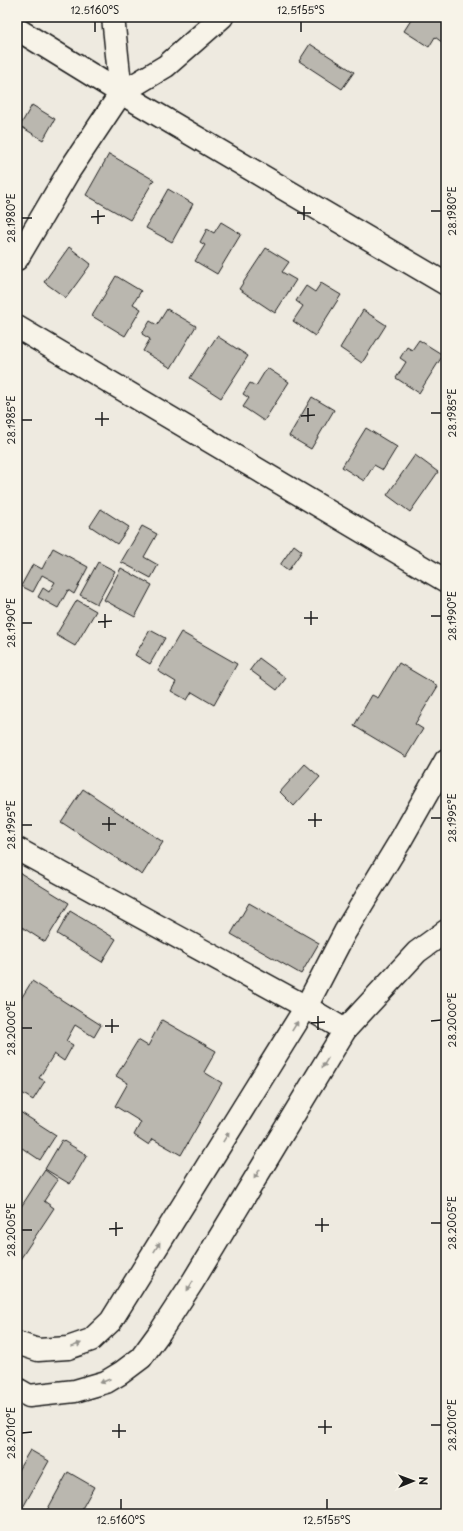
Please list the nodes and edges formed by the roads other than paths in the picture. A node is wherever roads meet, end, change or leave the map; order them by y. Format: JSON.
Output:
{"nodes":[{"id":1,"x":114,"y":17,"type":"edge"},
{"id":2,"x":222,"y":17,"type":"edge"},
{"id":3,"x":17,"y":30,"type":"edge"},
{"id":4,"x":121,"y":93,"type":"junction"},
{"id":5,"x":17,"y":259,"type":"edge"},
{"id":6,"x":446,"y":284,"type":"edge"},
{"id":7,"x":17,"y":327,"type":"edge"},
{"id":8,"x":446,"y":582,"type":"edge"},
{"id":9,"x":446,"y":760,"type":"edge"},
{"id":10,"x":17,"y":849,"type":"edge"},
{"id":11,"x":446,"y":931,"type":"edge"},
{"id":12,"x":306,"y":1007,"type":"junction"},
{"id":13,"x":345,"y":1030,"type":"junction"},
{"id":14,"x":17,"y":1343,"type":"edge"},
{"id":15,"x":17,"y":1389,"type":"edge"}],
"edges":[{"from":1,"to":4,"type":"street"},
{"from":2,"to":4,"type":"street"},
{"from":3,"to":4,"type":"street"},
{"from":4,"to":5,"type":"street"},
{"from":4,"to":6,"type":"street"},
{"from":7,"to":8,"type":"street"},
{"from":9,"to":12,"type":"street"},
{"from":10,"to":12,"type":"street"},
{"from":11,"to":13,"type":"street"},
{"from":12,"to":13,"type":"street"},
{"from":14,"to":12,"type":"street","one_way":true},
{"from":13,"to":15,"type":"street","one_way":true}]}
